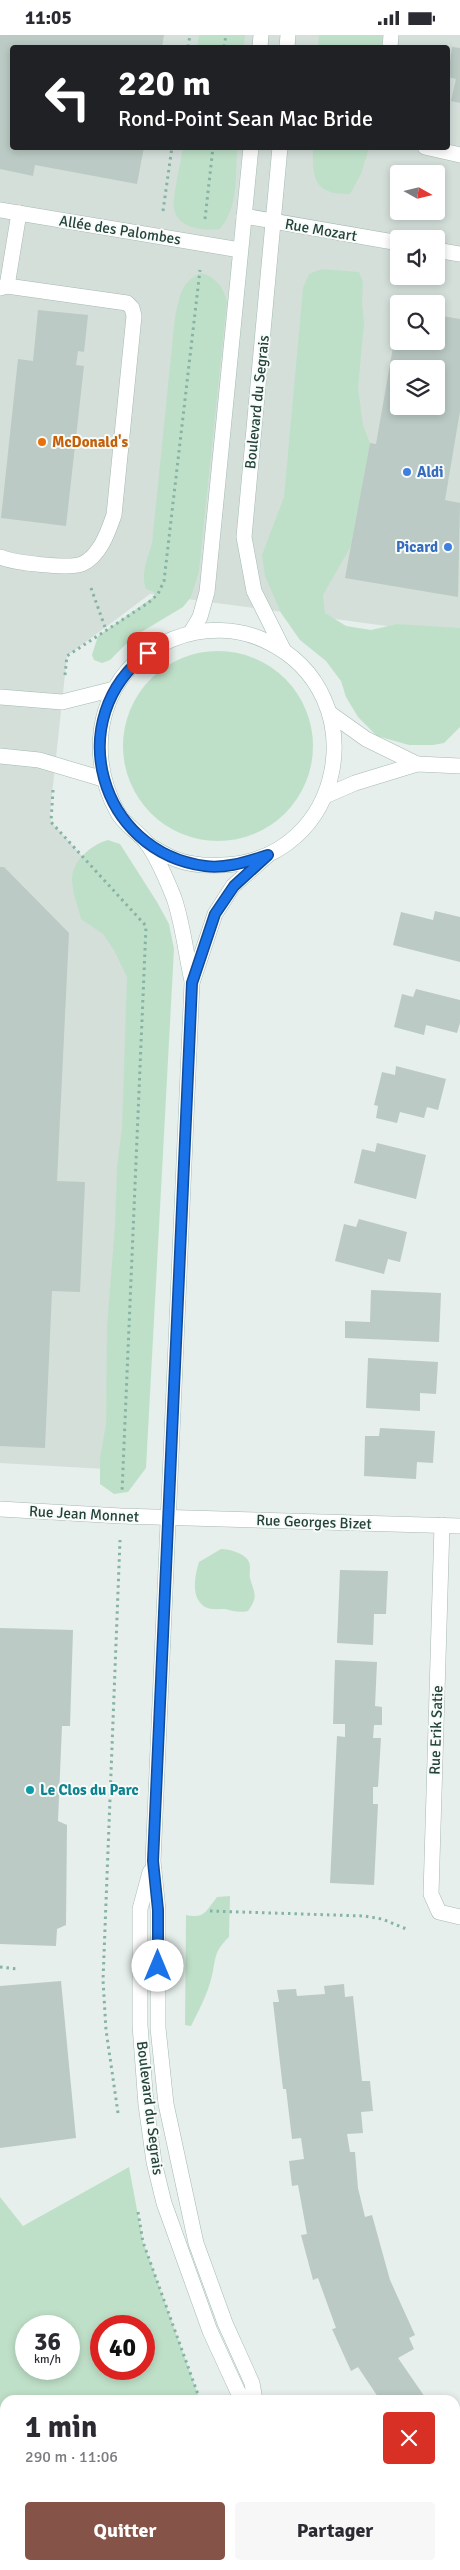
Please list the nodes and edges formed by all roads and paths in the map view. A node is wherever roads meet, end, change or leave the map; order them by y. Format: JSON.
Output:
{"nodes":[{"id":1,"x":172,"y":150,"type":"edge"},
{"id":2,"x":213,"y":150,"type":"edge"},
{"id":3,"x":252,"y":150,"type":"edge"},
{"id":4,"x":280,"y":150,"type":"edge"},
{"id":5,"x":438,"y":150,"type":"edge"},
{"id":6,"x":460,"y":155,"type":"edge"},
{"id":7,"x":0,"y":210,"type":"edge"},
{"id":8,"x":19,"y":213,"type":"junction"},
{"id":9,"x":244,"y":216,"type":"junction"},
{"id":10,"x":275,"y":222,"type":"junction"},
{"id":11,"x":161,"y":237,"type":"junction"},
{"id":12,"x":390,"y":241,"type":"edge"},
{"id":13,"x":203,"y":244,"type":"junction"},
{"id":14,"x":240,"y":249,"type":"junction"},
{"id":15,"x":445,"y":252,"type":"edge"},
{"id":16,"x":460,"y":254,"type":"edge"},
{"id":17,"x":4,"y":287,"type":"edge"},
{"id":18,"x":0,"y":557,"type":"edge"},
{"id":19,"x":95,"y":597,"type":"dead end"},
{"id":20,"x":106,"y":630,"type":"junction"},
{"id":21,"x":191,"y":632,"type":"junction"},
{"id":22,"x":283,"y":649,"type":"junction"},
{"id":23,"x":114,"y":689,"type":"junction"},
{"id":24,"x":0,"y":697,"type":"edge"},
{"id":25,"x":62,"y":702,"type":"junction"},
{"id":26,"x":331,"y":714,"type":"junction"},
{"id":27,"x":0,"y":756,"type":"edge"},
{"id":28,"x":417,"y":764,"type":"junction"},
{"id":29,"x":56,"y":765,"type":"junction"},
{"id":30,"x":460,"y":766,"type":"edge"},
{"id":31,"x":103,"y":779,"type":"junction"},
{"id":32,"x":325,"y":796,"type":"junction"},
{"id":33,"x":147,"y":844,"type":"junction"},
{"id":34,"x":268,"y":855,"type":"junction"},
{"id":35,"x":192,"y":983,"type":"junction"},
{"id":36,"x":122,"y":1496,"type":"dead end"},
{"id":37,"x":0,"y":1509,"type":"edge"},
{"id":38,"x":167,"y":1517,"type":"junction"},
{"id":39,"x":442,"y":1525,"type":"junction"},
{"id":40,"x":460,"y":1526,"type":"edge"},
{"id":41,"x":153,"y":1861,"type":"junction"},
{"id":42,"x":210,"y":1911,"type":"dead end"},
{"id":43,"x":460,"y":1917,"type":"edge"},
{"id":44,"x":409,"y":1930,"type":"dead end"},
{"id":45,"x":0,"y":1967,"type":"edge"},
{"id":46,"x":17,"y":1969,"type":"dead end"},
{"id":47,"x":241,"y":2395,"type":"edge"},
{"id":48,"x":254,"y":2395,"type":"edge"}],
"edges":[{"from":1,"to":11,"type":"path"},
{"from":2,"to":13,"type":"path"},
{"from":3,"to":9,"type":"street","name":"Boulevard du Segrais"},
{"from":4,"to":10,"type":"street","name":"Boulevard du Segrais"},
{"from":5,"to":6,"type":"street"},
{"from":7,"to":8,"type":"street","name":"Allée des Palombes"},
{"from":8,"to":11,"type":"street","name":"Allée des Palombes"},
{"from":8,"to":17,"type":"street"},
{"from":9,"to":10,"type":"street","name":"Rue Mozart"},
{"from":9,"to":14,"type":"street","name":"Boulevard du Segrais"},
{"from":10,"to":12,"type":"street","name":"Rue Mozart"},
{"from":10,"to":22,"type":"street","name":"Boulevard du Segrais"},
{"from":11,"to":13,"type":"street","name":"Allée des Palombes"},
{"from":13,"to":14,"type":"street","name":"Allée des Palombes"},
{"from":13,"to":20,"type":"path"},
{"from":14,"to":21,"type":"street","name":"Boulevard du Segrais"},
{"from":15,"to":16,"type":"street"},
{"from":17,"to":18,"type":"street"},
{"from":19,"to":20,"type":"path"},
{"from":20,"to":25,"type":"path"},
{"from":21,"to":22,"type":"street"},
{"from":21,"to":23,"type":"street"},
{"from":22,"to":26,"type":"street"},
{"from":23,"to":25,"type":"street"},
{"from":23,"to":31,"type":"street"},
{"from":24,"to":25,"type":"street"},
{"from":26,"to":28,"type":"street"},
{"from":26,"to":32,"type":"street"},
{"from":27,"to":29,"type":"street"},
{"from":28,"to":30,"type":"street"},
{"from":28,"to":32,"type":"street"},
{"from":29,"to":31,"type":"street"},
{"from":29,"to":36,"type":"path"},
{"from":31,"to":33,"type":"street"},
{"from":32,"to":34,"type":"street"},
{"from":33,"to":34,"type":"street"},
{"from":33,"to":35,"type":"street","name":"Boulevard du Segrais"},
{"from":34,"to":35,"type":"street","name":"Boulevard du Segrais"},
{"from":35,"to":38,"type":"street","name":"Boulevard du Segrais"},
{"from":37,"to":38,"type":"street","name":"Rue Jean Monnet"},
{"from":38,"to":39,"type":"street","name":"Rue Georges Bizet"},
{"from":38,"to":41,"type":"street","name":"Boulevard du Segrais"},
{"from":39,"to":40,"type":"street","name":"Rue Georges Bizet"},
{"from":39,"to":43,"type":"street","name":"Rue Erik Satie"},
{"from":41,"to":47,"type":"street","name":"Boulevard du Segrais"},
{"from":41,"to":48,"type":"street","name":"Boulevard du Segrais"},
{"from":42,"to":44,"type":"path"},
{"from":45,"to":46,"type":"path"}]}
